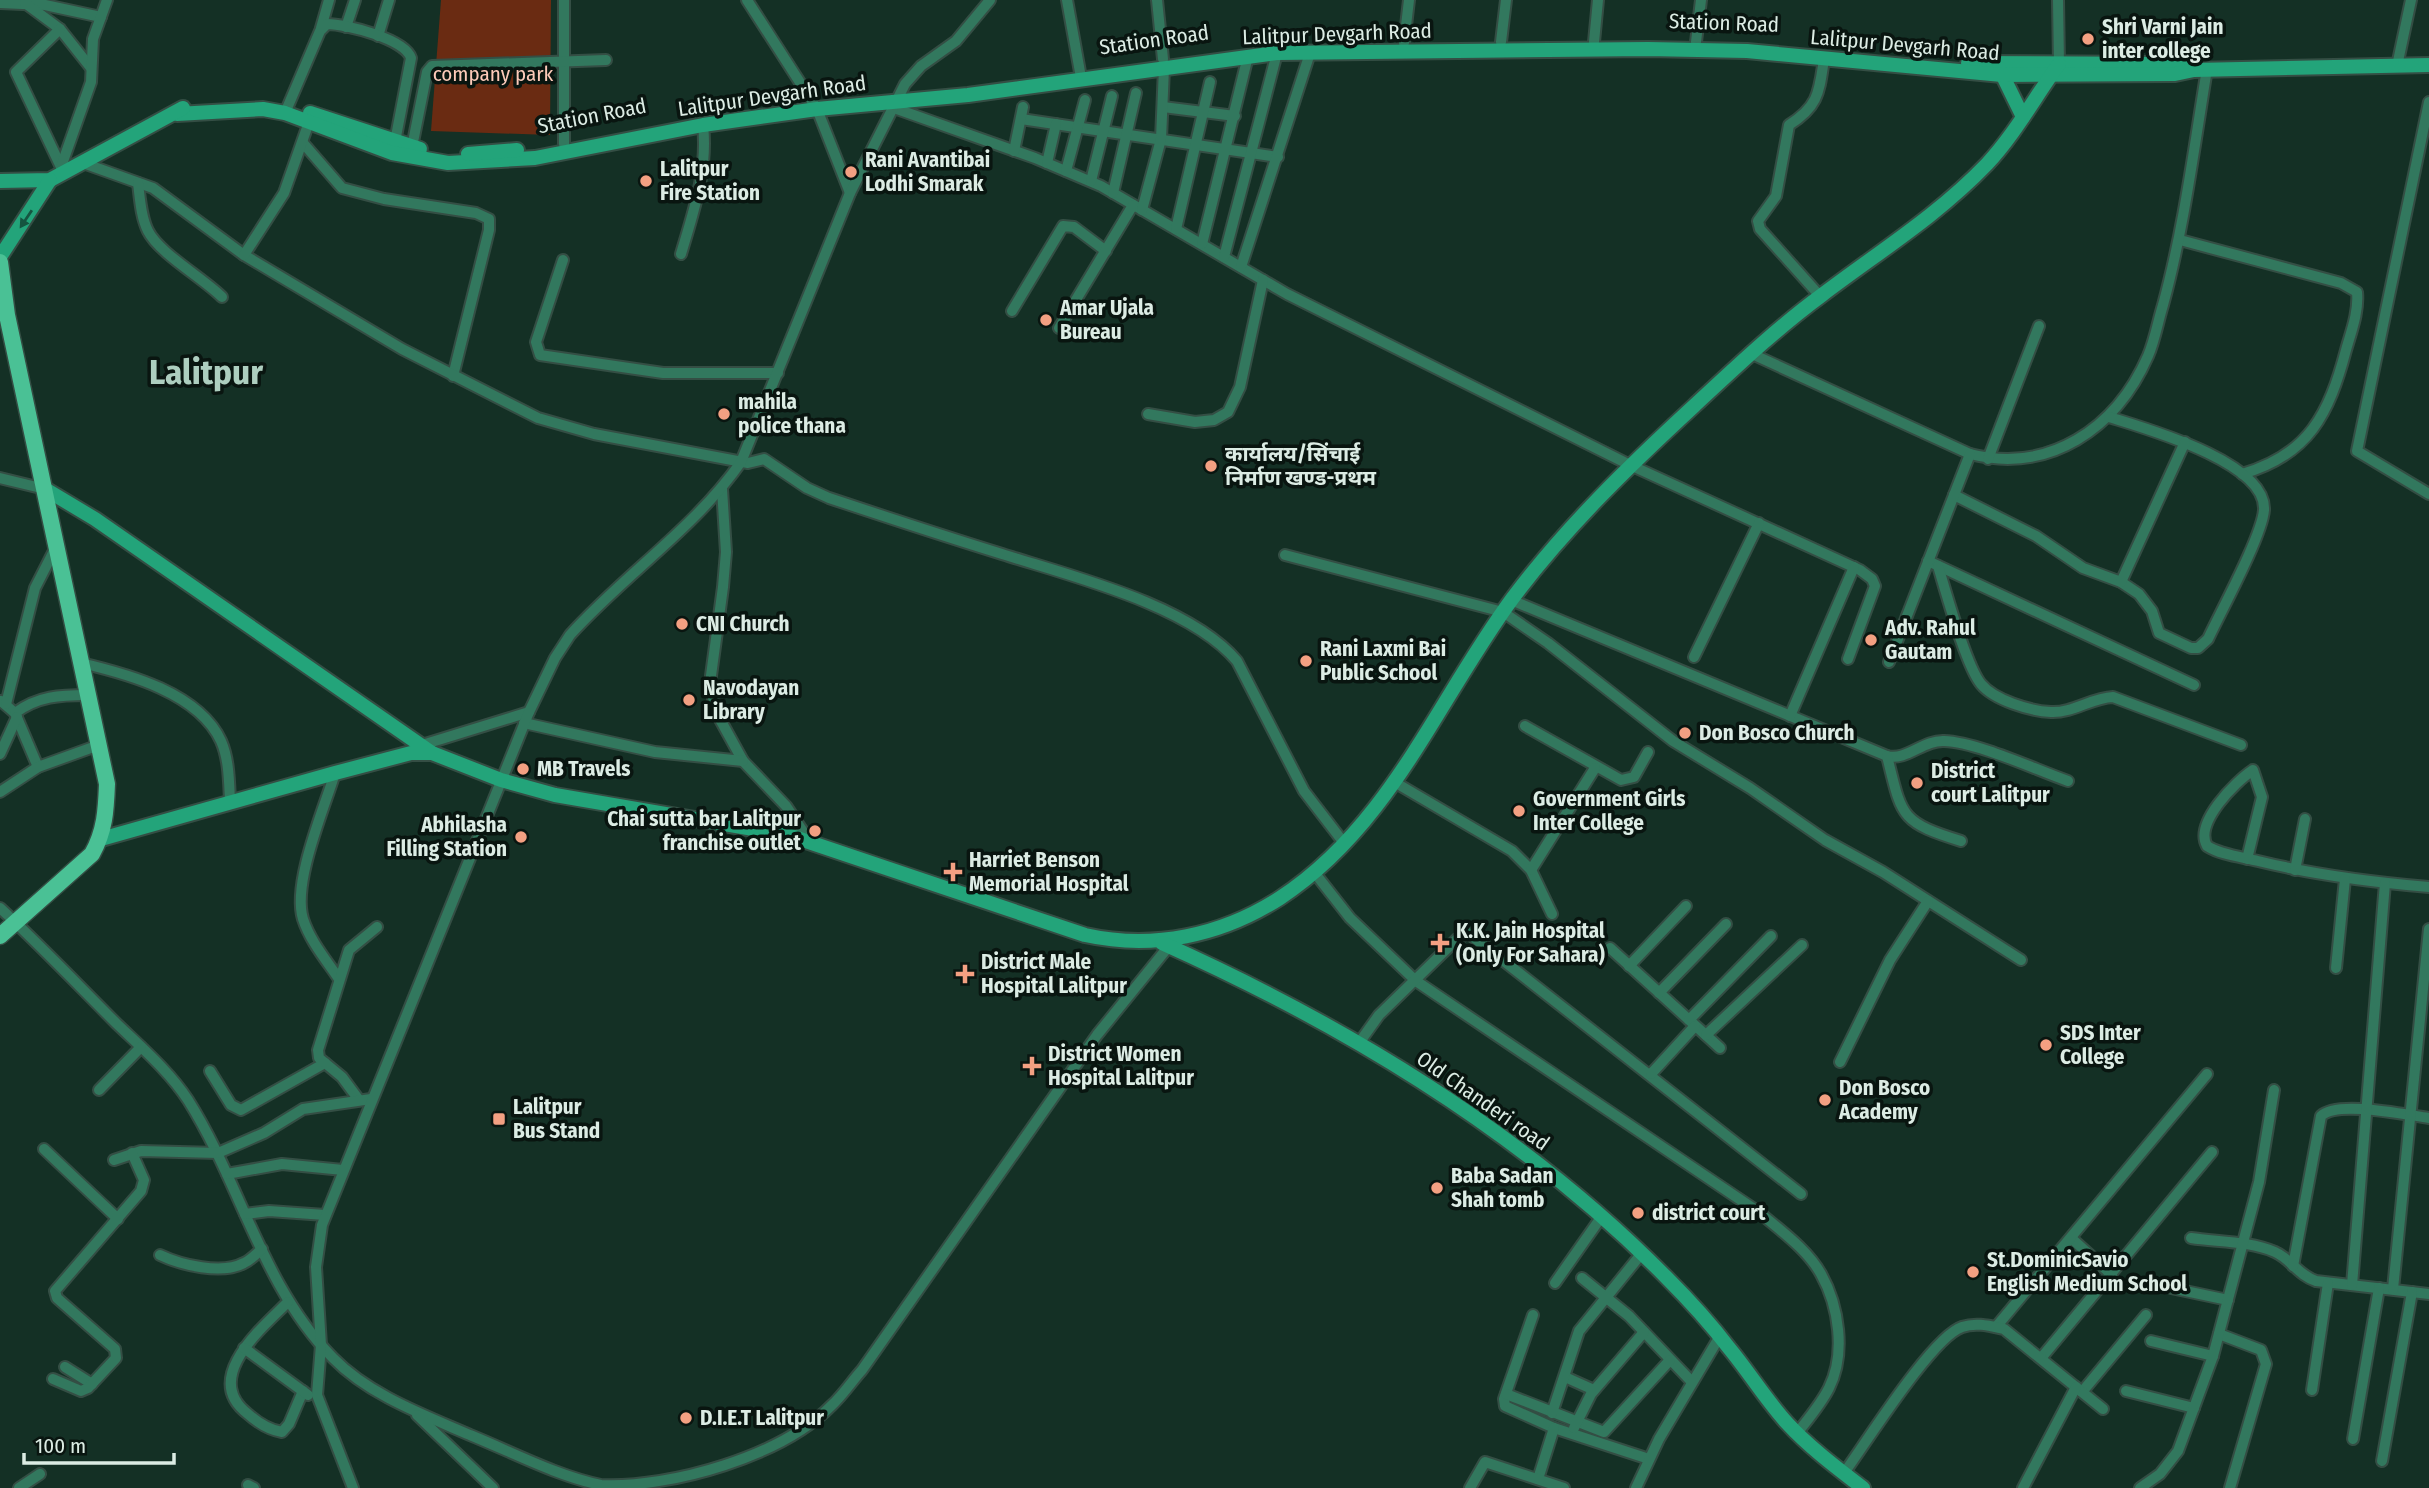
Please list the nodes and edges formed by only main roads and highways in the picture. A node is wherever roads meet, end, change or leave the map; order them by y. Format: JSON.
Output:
{"nodes":[{"id":1,"x":1164,"y":63,"type":"junction"},
{"id":2,"x":2429,"y":65,"type":"edge"},
{"id":3,"x":1999,"y":70,"type":"junction"},
{"id":4,"x":2055,"y":70,"type":"junction"},
{"id":5,"x":898,"y":101,"type":"junction"},
{"id":6,"x":814,"y":105,"type":"junction"},
{"id":7,"x":286,"y":110,"type":"junction"},
{"id":8,"x":2023,"y":117,"type":"junction"},
{"id":9,"x":393,"y":148,"type":"junction"},
{"id":10,"x":58,"y":174,"type":"junction"},
{"id":11,"x":0,"y":181,"type":"edge"},
{"id":12,"x":0,"y":261,"type":"edge"},
{"id":13,"x":3,"y":305,"type":"edge"},
{"id":14,"x":6,"y":341,"type":"edge"},
{"id":15,"x":45,"y":489,"type":"junction"},
{"id":16,"x":427,"y":749,"type":"junction"},
{"id":17,"x":101,"y":839,"type":"junction"},
{"id":18,"x":0,"y":936,"type":"edge"},
{"id":19,"x":1165,"y":944,"type":"junction"},
{"id":20,"x":1863,"y":1488,"type":"edge"}],
"edges":[{"from":1,"to":3,"type":"main road","name":"Lalitpur Devgarh Road"},
{"from":1,"to":3,"type":"main road","name":"Station Road"},
{"from":1,"to":5,"type":"main road","name":"Lalitpur Devgarh Road"},
{"from":1,"to":5,"type":"main road","name":"Station Road"},
{"from":2,"to":4,"type":"main road","name":"Lalitpur Devgarh Road"},
{"from":3,"to":4,"type":"main road","name":"Lalitpur Devgarh Road"},
{"from":3,"to":8,"type":"main road"},
{"from":4,"to":8,"type":"main road"},
{"from":5,"to":6,"type":"main road","name":"Lalitpur Devgarh Road"},
{"from":6,"to":9,"type":"main road","name":"Station Road"},
{"from":6,"to":9,"type":"main road","name":"Lalitpur Devgarh Road"},
{"from":7,"to":9,"type":"main road","name":"Lalitpur Devgarh Road"},
{"from":7,"to":9,"type":"main road","name":"Station Road"},
{"from":7,"to":10,"type":"main road","name":"Lalitpur Devgarh Road"},
{"from":8,"to":19,"type":"main road"},
{"from":10,"to":11,"type":"main road"},
{"from":10,"to":12,"type":"main road","one_way":true},
{"from":12,"to":13,"type":"main road"},
{"from":13,"to":14,"type":"main road"},
{"from":14,"to":15,"type":"main road"},
{"from":15,"to":16,"type":"main road"},
{"from":15,"to":17,"type":"main road"},
{"from":16,"to":17,"type":"main road"},
{"from":16,"to":19,"type":"main road"},
{"from":17,"to":18,"type":"main road"},
{"from":19,"to":20,"type":"main road","name":"Old Chanderi road"}]}
